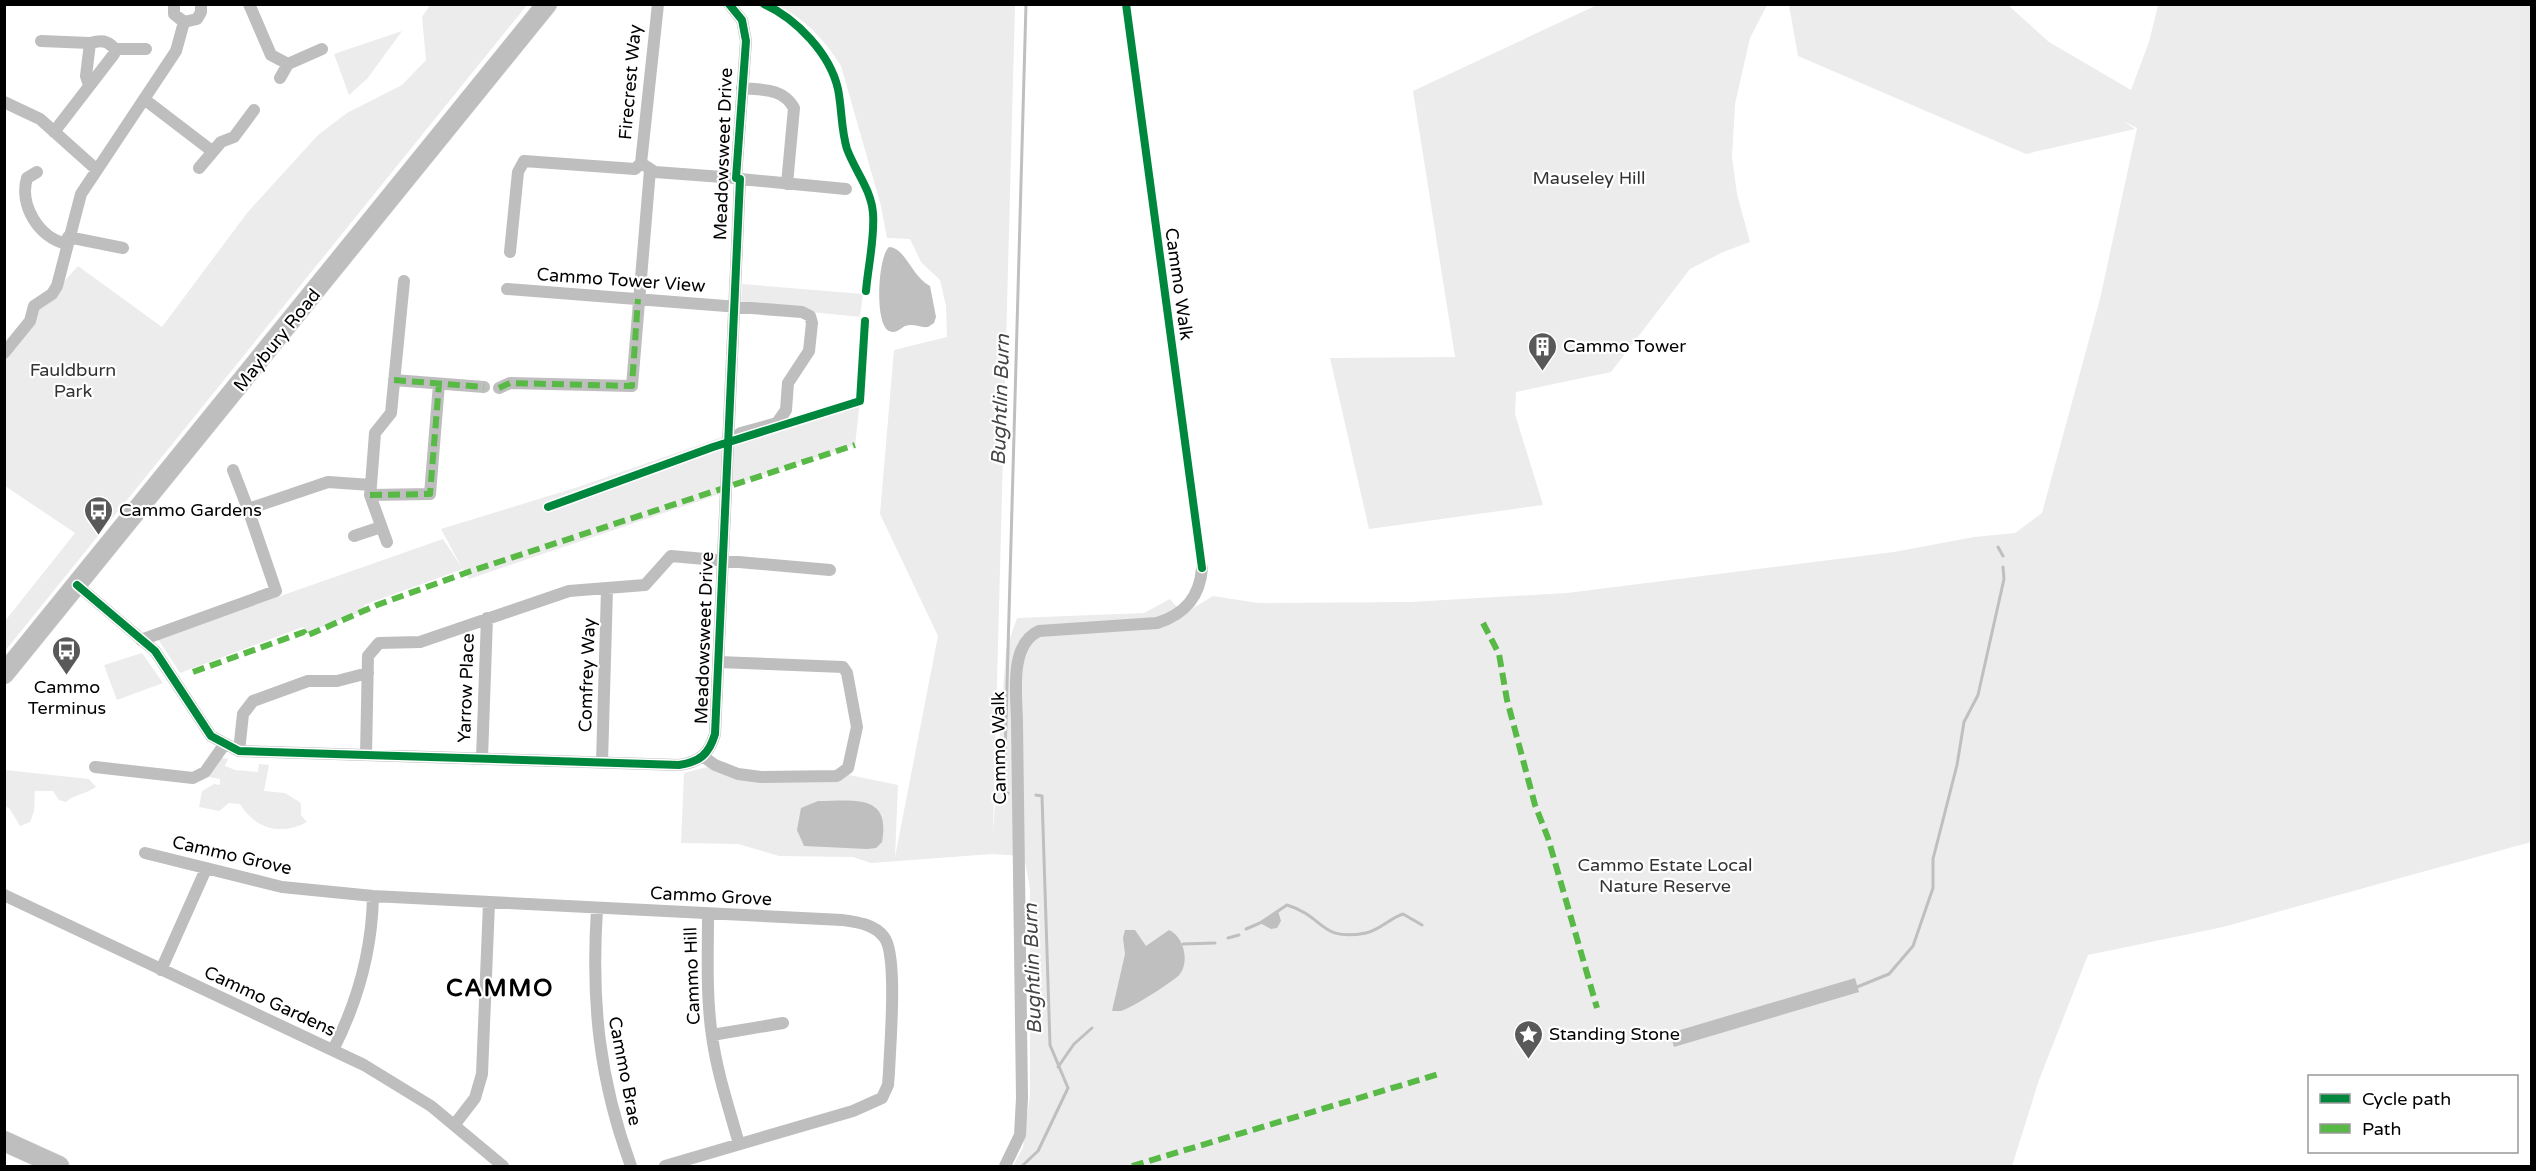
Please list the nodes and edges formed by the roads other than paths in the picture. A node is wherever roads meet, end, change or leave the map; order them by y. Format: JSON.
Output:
{"nodes":[{"id":1,"x":174,"y":4,"type":"edge"},
{"id":2,"x":249,"y":4,"type":"edge"},
{"id":3,"x":547,"y":4,"type":"edge"},
{"id":4,"x":658,"y":4,"type":"edge"},
{"id":5,"x":729,"y":4,"type":"edge"},
{"id":6,"x":204,"y":5,"type":"edge"},
{"id":7,"x":184,"y":22,"type":"junction"},
{"id":8,"x":41,"y":41,"type":"dead end"},
{"id":9,"x":90,"y":43,"type":"junction"},
{"id":10,"x":115,"y":49,"type":"junction"},
{"id":11,"x":146,"y":49,"type":"dead end"},
{"id":12,"x":322,"y":49,"type":"dead end"},
{"id":13,"x":288,"y":64,"type":"junction"},
{"id":14,"x":280,"y":78,"type":"dead end"},
{"id":15,"x":89,"y":85,"type":"junction"},
{"id":16,"x":742,"y":88,"type":"junction"},
{"id":17,"x":144,"y":99,"type":"junction"},
{"id":18,"x":4,"y":102,"type":"edge"},
{"id":19,"x":254,"y":110,"type":"dead end"},
{"id":20,"x":54,"y":132,"type":"junction"},
{"id":21,"x":212,"y":150,"type":"junction"},
{"id":22,"x":645,"y":166,"type":"junction"},
{"id":23,"x":199,"y":168,"type":"dead end"},
{"id":24,"x":97,"y":170,"type":"junction"},
{"id":25,"x":37,"y":172,"type":"dead end"},
{"id":26,"x":738,"y":179,"type":"junction"},
{"id":27,"x":787,"y":184,"type":"junction"},
{"id":28,"x":846,"y":189,"type":"dead end"},
{"id":29,"x":68,"y":241,"type":"junction"},
{"id":30,"x":123,"y":248,"type":"dead end"},
{"id":31,"x":510,"y":252,"type":"dead end"},
{"id":32,"x":404,"y":281,"type":"dead end"},
{"id":33,"x":507,"y":289,"type":"dead end"},
{"id":34,"x":638,"y":299,"type":"junction"},
{"id":35,"x":733,"y":307,"type":"junction"},
{"id":36,"x":4,"y":353,"type":"edge"},
{"id":37,"x":394,"y":380,"type":"junction"},
{"id":38,"x":439,"y":384,"type":"junction"},
{"id":39,"x":484,"y":387,"type":"dead end"},
{"id":40,"x":499,"y":388,"type":"dead end"},
{"id":41,"x":726,"y":443,"type":"junction"},
{"id":42,"x":233,"y":470,"type":"dead end"},
{"id":43,"x":370,"y":490,"type":"junction"},
{"id":44,"x":248,"y":509,"type":"junction"},
{"id":45,"x":381,"y":527,"type":"junction"},
{"id":46,"x":354,"y":536,"type":"dead end"},
{"id":47,"x":387,"y":542,"type":"dead end"},
{"id":48,"x":722,"y":560,"type":"junction"},
{"id":49,"x":1202,"y":568,"type":"dead end"},
{"id":50,"x":830,"y":570,"type":"dead end"},
{"id":51,"x":77,"y":585,"type":"junction"},
{"id":52,"x":607,"y":589,"type":"junction"},
{"id":53,"x":487,"y":618,"type":"junction"},
{"id":54,"x":141,"y":640,"type":"junction"},
{"id":55,"x":718,"y":662,"type":"junction"},
{"id":56,"x":368,"y":673,"type":"junction"},
{"id":57,"x":4,"y":674,"type":"edge"},
{"id":58,"x":224,"y":745,"type":"junction"},
{"id":59,"x":239,"y":751,"type":"junction"},
{"id":60,"x":366,"y":755,"type":"junction"},
{"id":61,"x":704,"y":757,"type":"junction"},
{"id":62,"x":482,"y":758,"type":"junction"},
{"id":63,"x":602,"y":762,"type":"junction"},
{"id":64,"x":95,"y":767,"type":"dead end"},
{"id":65,"x":145,"y":853,"type":"dead end"},
{"id":66,"x":206,"y":869,"type":"junction"},
{"id":67,"x":4,"y":895,"type":"edge"},
{"id":68,"x":373,"y":896,"type":"junction"},
{"id":69,"x":489,"y":903,"type":"junction"},
{"id":70,"x":597,"y":909,"type":"junction"},
{"id":71,"x":708,"y":915,"type":"junction"},
{"id":72,"x":160,"y":970,"type":"junction"},
{"id":73,"x":783,"y":1024,"type":"dead end"},
{"id":74,"x":712,"y":1035,"type":"junction"},
{"id":75,"x":333,"y":1050,"type":"junction"},
{"id":76,"x":455,"y":1124,"type":"junction"},
{"id":77,"x":4,"y":1141,"type":"edge"},
{"id":78,"x":739,"y":1144,"type":"junction"},
{"id":79,"x":59,"y":1167,"type":"edge"},
{"id":80,"x":503,"y":1167,"type":"edge"},
{"id":81,"x":631,"y":1167,"type":"edge"},
{"id":82,"x":665,"y":1167,"type":"edge"},
{"id":83,"x":1005,"y":1167,"type":"edge"}],
"edges":[{"from":1,"to":7,"type":"street"},
{"from":2,"to":13,"type":"street"},
{"from":3,"to":51,"type":"main road","name":"Maybury Road"},
{"from":4,"to":22,"type":"street","name":"Firecrest Way"},
{"from":5,"to":16,"type":"street","name":"Meadowsweet Drive"},
{"from":6,"to":7,"type":"street"},
{"from":7,"to":17,"type":"street"},
{"from":8,"to":9,"type":"street"},
{"from":9,"to":10,"type":"street"},
{"from":9,"to":15,"type":"street"},
{"from":10,"to":11,"type":"street"},
{"from":10,"to":15,"type":"street"},
{"from":12,"to":13,"type":"street"},
{"from":13,"to":14,"type":"street"},
{"from":15,"to":20,"type":"street"},
{"from":16,"to":26,"type":"street","name":"Meadowsweet Drive"},
{"from":16,"to":27,"type":"street"},
{"from":17,"to":21,"type":"street"},
{"from":17,"to":24,"type":"street"},
{"from":18,"to":20,"type":"street"},
{"from":19,"to":21,"type":"street"},
{"from":20,"to":24,"type":"street"},
{"from":21,"to":23,"type":"street"},
{"from":22,"to":26,"type":"street"},
{"from":22,"to":31,"type":"street"},
{"from":22,"to":34,"type":"street","name":"Firecrest Way"},
{"from":24,"to":29,"type":"street"},
{"from":25,"to":29,"type":"street"},
{"from":26,"to":27,"type":"street"},
{"from":26,"to":35,"type":"street","name":"Meadowsweet Drive"},
{"from":27,"to":28,"type":"street"},
{"from":29,"to":30,"type":"street"},
{"from":29,"to":36,"type":"street"},
{"from":32,"to":37,"type":"street"},
{"from":33,"to":34,"type":"street","name":"Cammo Tower View"},
{"from":34,"to":35,"type":"street","name":"Cammo Tower View"},
{"from":34,"to":40,"type":"street","name":"Firecrest Way"},
{"from":35,"to":41,"type":"street","name":"Meadowsweet Drive"},
{"from":35,"to":41,"type":"street","name":"Cammo Tower View"},
{"from":37,"to":38,"type":"street"},
{"from":37,"to":43,"type":"street"},
{"from":38,"to":39,"type":"street"},
{"from":38,"to":43,"type":"street"},
{"from":41,"to":48,"type":"street","name":"Meadowsweet Drive"},
{"from":42,"to":44,"type":"street"},
{"from":43,"to":44,"type":"street"},
{"from":43,"to":45,"type":"street"},
{"from":44,"to":54,"type":"street"},
{"from":45,"to":46,"type":"street"},
{"from":45,"to":47,"type":"street"},
{"from":48,"to":50,"type":"street"},
{"from":48,"to":52,"type":"street"},
{"from":48,"to":55,"type":"street","name":"Meadowsweet Drive"},
{"from":49,"to":83,"type":"street","name":"Cammo Walk"},
{"from":51,"to":54,"type":"street"},
{"from":51,"to":57,"type":"main road","name":"Maybury Road"},
{"from":52,"to":53,"type":"street"},
{"from":52,"to":63,"type":"street","name":"Comfrey Way"},
{"from":53,"to":56,"type":"street"},
{"from":53,"to":62,"type":"street","name":"Yarrow Place"},
{"from":54,"to":58,"type":"street"},
{"from":55,"to":61,"type":"street","name":"Meadowsweet Drive"},
{"from":55,"to":61,"type":"street"},
{"from":56,"to":59,"type":"street"},
{"from":56,"to":60,"type":"street"},
{"from":58,"to":59,"type":"street"},
{"from":58,"to":64,"type":"street"},
{"from":59,"to":60,"type":"street"},
{"from":60,"to":62,"type":"street"},
{"from":61,"to":63,"type":"street"},
{"from":62,"to":63,"type":"street"},
{"from":65,"to":66,"type":"street","name":"Cammo Grove"},
{"from":66,"to":68,"type":"street","name":"Cammo Grove"},
{"from":66,"to":72,"type":"street"},
{"from":67,"to":72,"type":"street","name":"Cammo Gardens"},
{"from":68,"to":69,"type":"street","name":"Cammo Grove"},
{"from":68,"to":75,"type":"street"},
{"from":69,"to":70,"type":"street","name":"Cammo Grove"},
{"from":69,"to":76,"type":"street"},
{"from":70,"to":71,"type":"street","name":"Cammo Grove"},
{"from":70,"to":81,"type":"street","name":"Cammo Brae"},
{"from":71,"to":74,"type":"street","name":"Cammo Hill"},
{"from":71,"to":78,"type":"street","name":"Cammo Grove"},
{"from":72,"to":75,"type":"street","name":"Cammo Gardens"},
{"from":73,"to":74,"type":"street","name":"Cammo Hill"},
{"from":74,"to":78,"type":"street","name":"Cammo Hill"},
{"from":75,"to":76,"type":"street","name":"Cammo Gardens"},
{"from":76,"to":80,"type":"street","name":"Cammo Gardens"},
{"from":77,"to":79,"type":"main road"},
{"from":78,"to":82,"type":"street","name":"Cammo Grove"}]}
